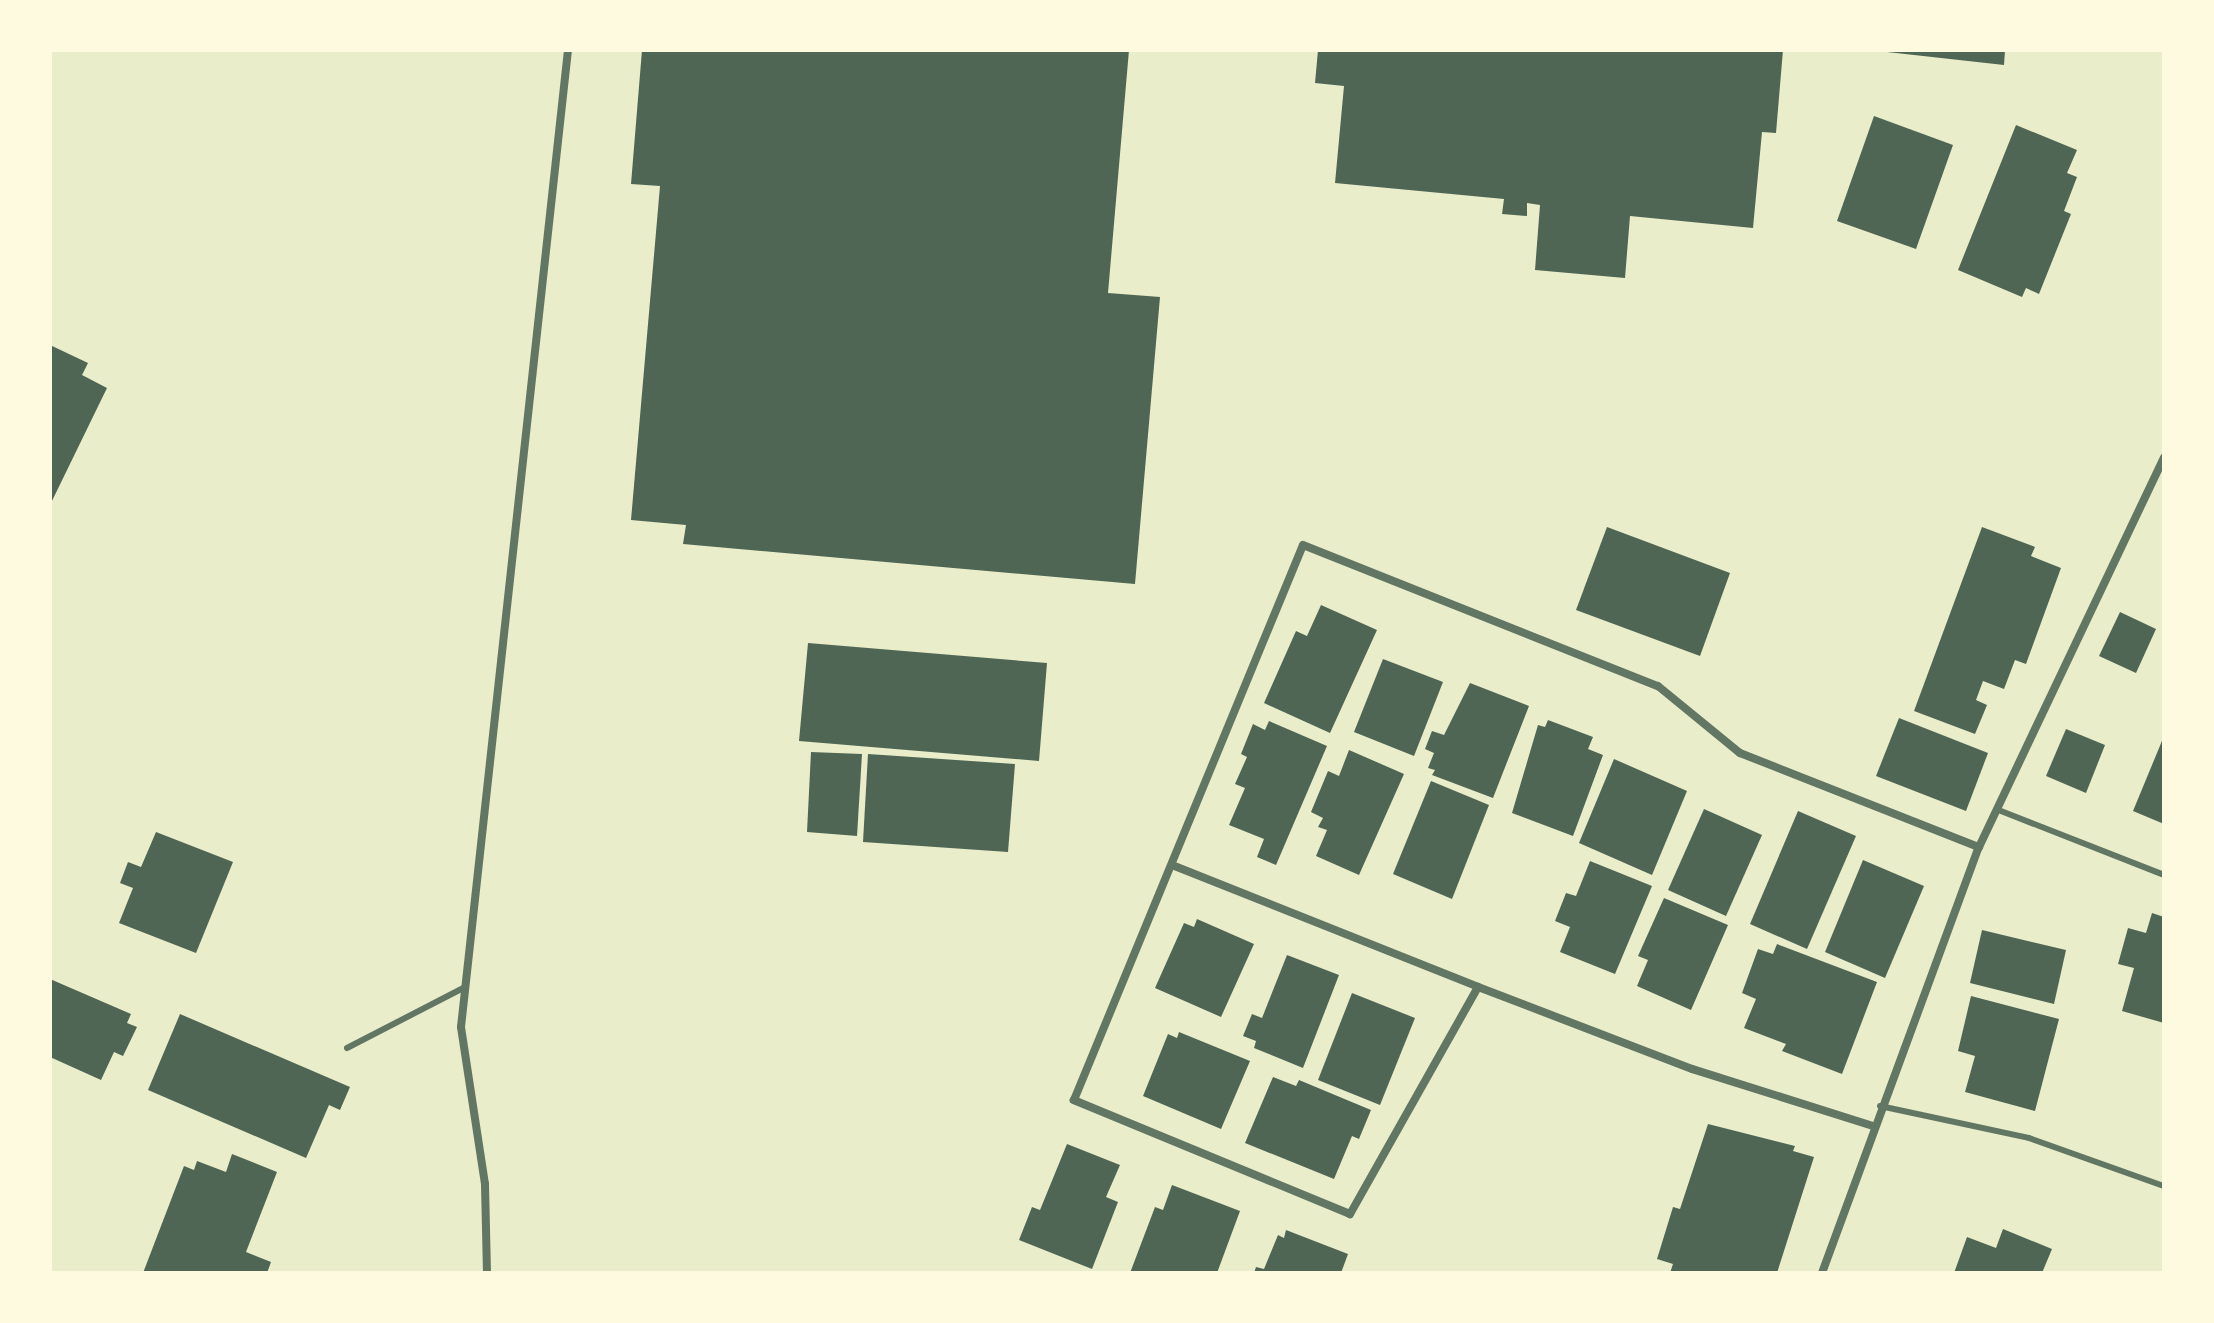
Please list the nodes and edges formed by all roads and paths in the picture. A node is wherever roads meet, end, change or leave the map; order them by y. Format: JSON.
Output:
{"nodes":[{"id":1,"x":568,"y":50,"type":"edge"},
{"id":2,"x":2164,"y":458,"type":"edge"},
{"id":3,"x":2001,"y":811,"type":"junction"},
{"id":4,"x":1979,"y":847,"type":"junction"},
{"id":5,"x":1172,"y":865,"type":"junction"},
{"id":6,"x":2164,"y":875,"type":"edge"},
{"id":7,"x":465,"y":987,"type":"junction"},
{"id":8,"x":1478,"y":987,"type":"junction"},
{"id":9,"x":347,"y":1048,"type":"dead end"},
{"id":10,"x":1880,"y":1106,"type":"junction"},
{"id":11,"x":1873,"y":1126,"type":"junction"},
{"id":12,"x":2164,"y":1186,"type":"edge"},
{"id":13,"x":487,"y":1273,"type":"edge"},
{"id":14,"x":1822,"y":1273,"type":"edge"}],
"edges":[{"from":1,"to":7,"type":"street"},
{"from":2,"to":3,"type":"street"},
{"from":3,"to":4,"type":"street"},
{"from":3,"to":6,"type":"lane"},
{"from":4,"to":5,"type":"street"},
{"from":4,"to":10,"type":"street"},
{"from":5,"to":8,"type":"street"},
{"from":5,"to":8,"type":"street"},
{"from":7,"to":9,"type":"lane"},
{"from":7,"to":13,"type":"street"},
{"from":8,"to":11,"type":"street"},
{"from":10,"to":11,"type":"street"},
{"from":10,"to":12,"type":"lane"},
{"from":11,"to":14,"type":"street"}]}
